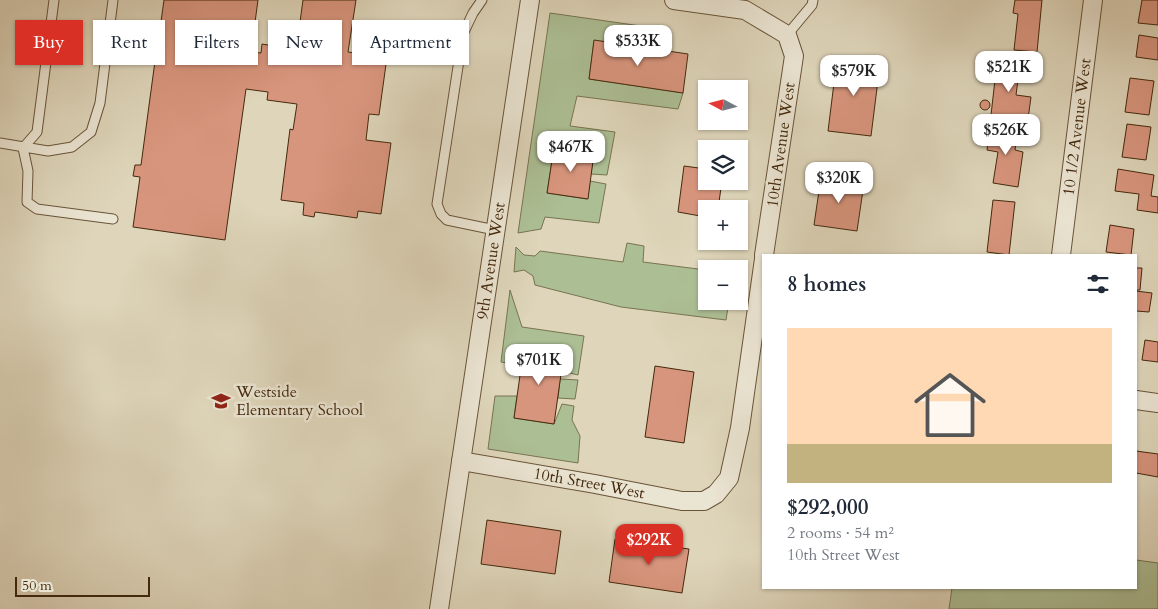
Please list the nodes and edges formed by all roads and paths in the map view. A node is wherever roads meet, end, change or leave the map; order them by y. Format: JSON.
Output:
{"nodes":[{"id":1,"x":54,"y":0,"type":"edge"},
{"id":2,"x":112,"y":0,"type":"edge"},
{"id":3,"x":482,"y":0,"type":"edge"},
{"id":4,"x":530,"y":0,"type":"edge"},
{"id":5,"x":674,"y":0,"type":"edge"},
{"id":6,"x":813,"y":0,"type":"edge"},
{"id":7,"x":1093,"y":0,"type":"edge"},
{"id":8,"x":787,"y":35,"type":"junction"},
{"id":9,"x":0,"y":143,"type":"edge"},
{"id":10,"x":22,"y":148,"type":"junction"},
{"id":11,"x":113,"y":219,"type":"dead end"},
{"id":12,"x":495,"y":230,"type":"junction"},
{"id":13,"x":764,"y":254,"type":"edge"},
{"id":14,"x":1061,"y":254,"type":"edge"},
{"id":15,"x":762,"y":273,"type":"edge"},
{"id":16,"x":1137,"y":400,"type":"edge"},
{"id":17,"x":1158,"y":403,"type":"edge"},
{"id":18,"x":461,"y":461,"type":"junction"},
{"id":19,"x":439,"y":609,"type":"edge"}],
"edges":[{"from":1,"to":10,"type":"lane"},
{"from":2,"to":10,"type":"lane"},
{"from":3,"to":12,"type":"lane"},
{"from":4,"to":12,"type":"street","name":"9th Avenue West"},
{"from":5,"to":8,"type":"street"},
{"from":6,"to":8,"type":"lane"},
{"from":7,"to":14,"type":"street","name":"10 1/2 Avenue West"},
{"from":8,"to":13,"type":"street","name":"10th Avenue West"},
{"from":9,"to":10,"type":"lane"},
{"from":10,"to":11,"type":"lane"},
{"from":12,"to":18,"type":"street","name":"9th Avenue West"},
{"from":15,"to":18,"type":"street","name":"10th Street West"},
{"from":16,"to":17,"type":"street"},
{"from":18,"to":19,"type":"street","name":"9th Avenue West"}]}
